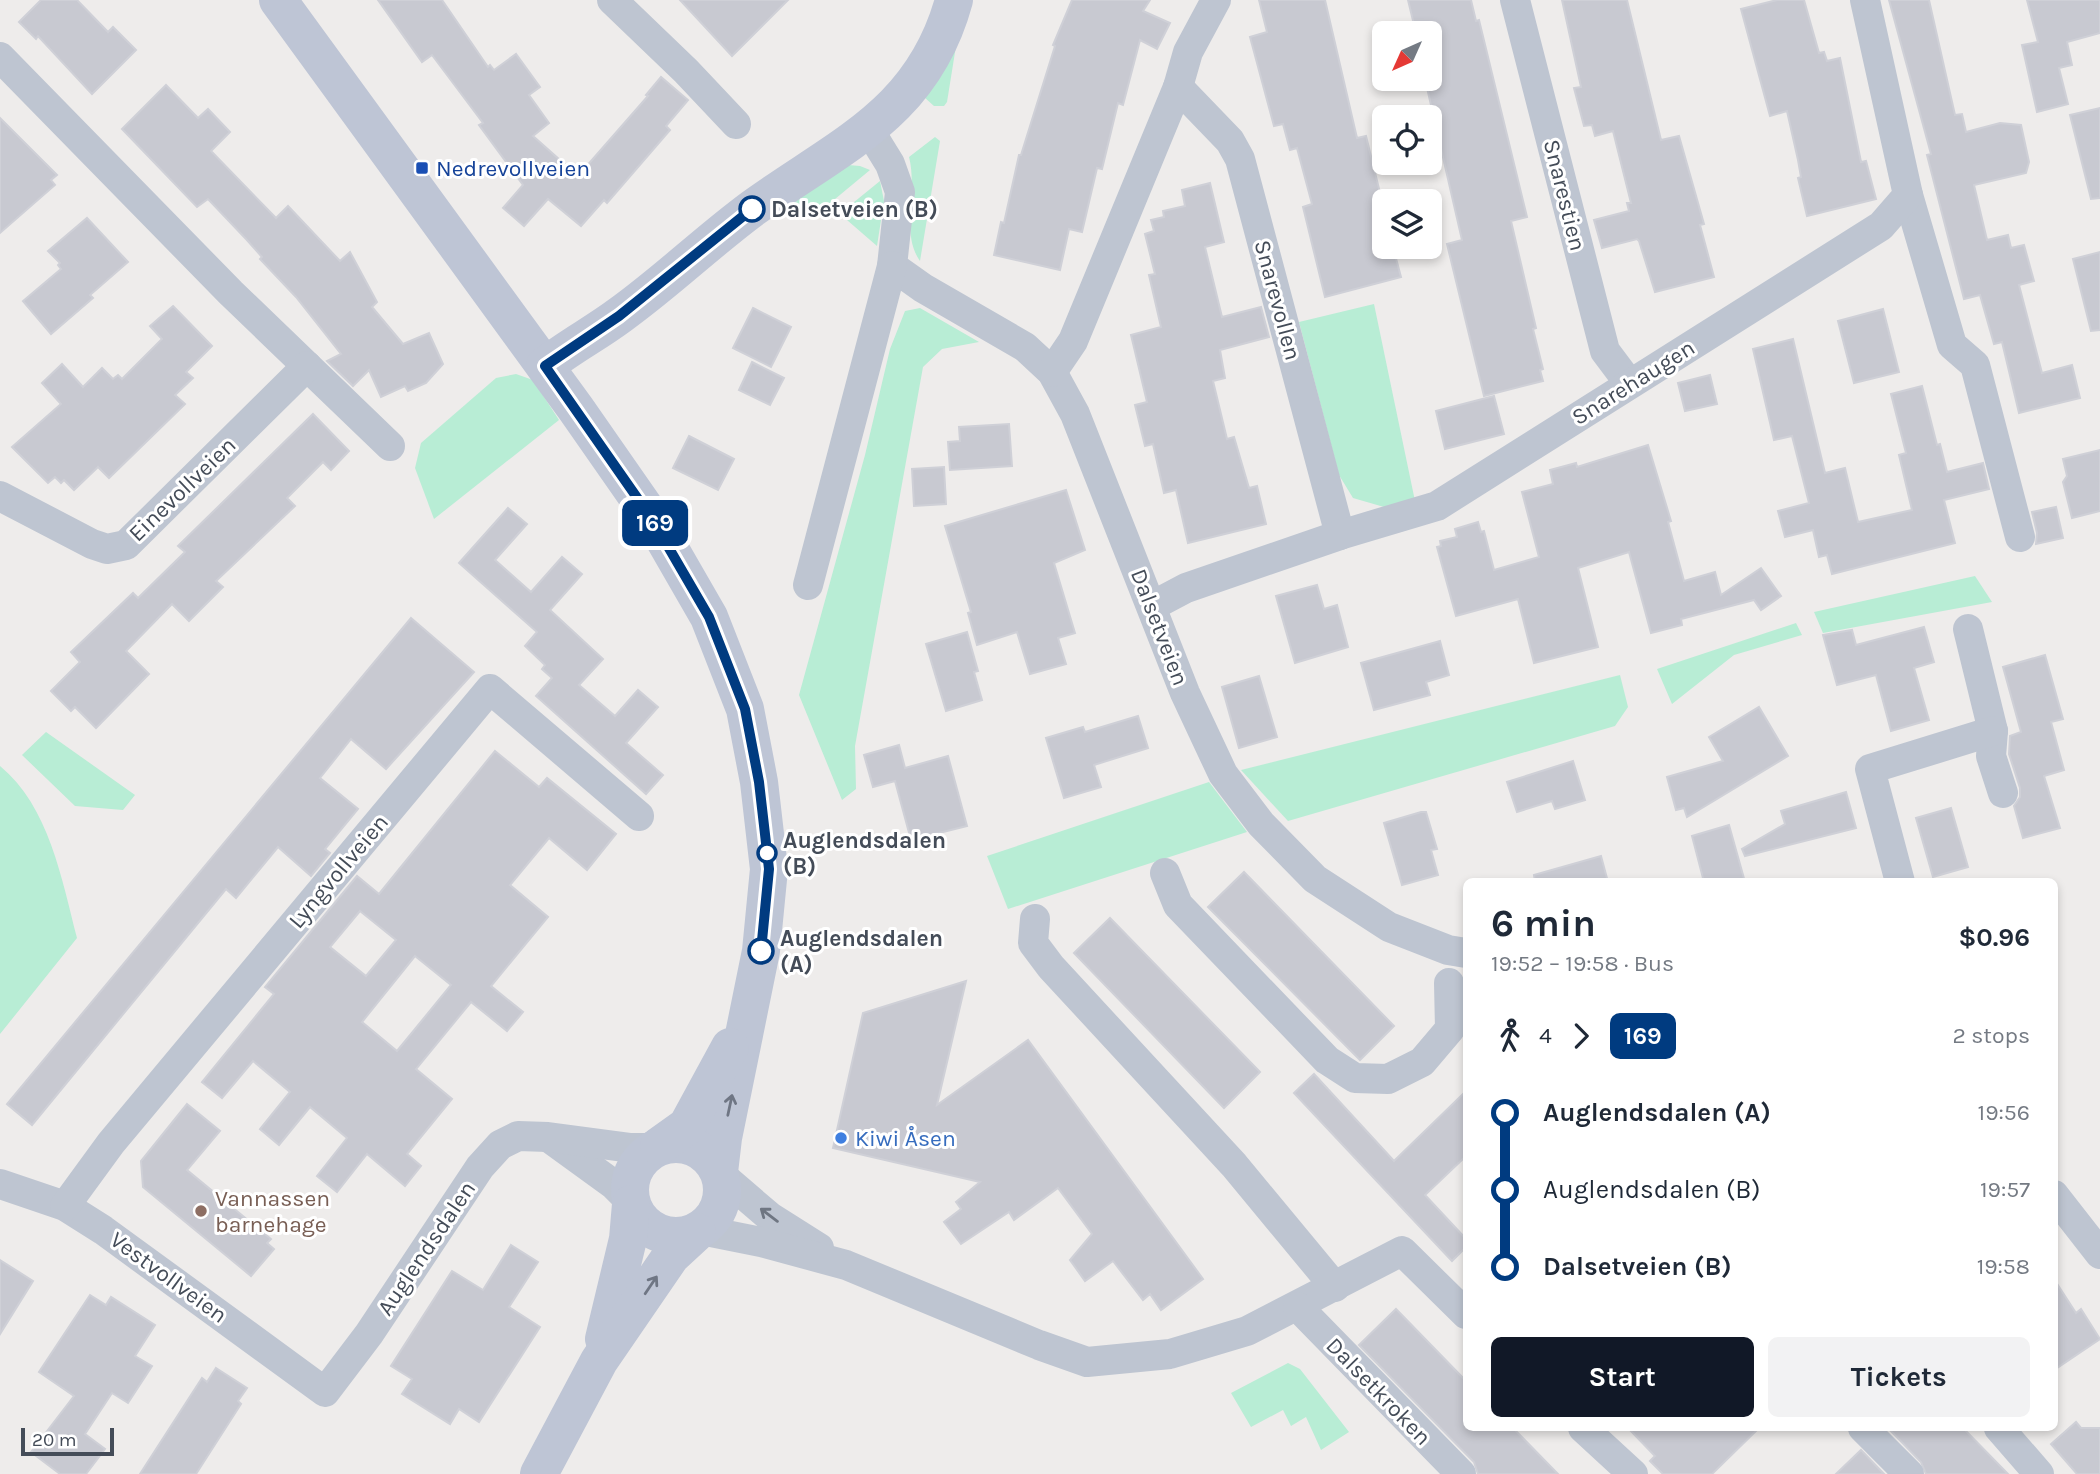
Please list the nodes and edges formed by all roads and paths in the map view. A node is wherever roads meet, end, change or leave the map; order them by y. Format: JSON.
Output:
{"nodes":[{"id":1,"x":278,"y":0,"type":"edge"},
{"id":2,"x":954,"y":0,"type":"edge"},
{"id":3,"x":1216,"y":0,"type":"edge"},
{"id":4,"x":1515,"y":0,"type":"edge"},
{"id":5,"x":1865,"y":0,"type":"edge"},
{"id":6,"x":624,"y":4,"type":"edge"},
{"id":7,"x":0,"y":57,"type":"edge"},
{"id":8,"x":1178,"y":87,"type":"junction"},
{"id":9,"x":736,"y":124,"type":"dead end"},
{"id":10,"x":869,"y":130,"type":"junction"},
{"id":11,"x":1908,"y":195,"type":"junction"},
{"id":12,"x":892,"y":266,"type":"junction"},
{"id":13,"x":307,"y":366,"type":"junction"},
{"id":14,"x":545,"y":366,"type":"junction"},
{"id":15,"x":1052,"y":372,"type":"junction"},
{"id":16,"x":1629,"y":383,"type":"junction"},
{"id":17,"x":390,"y":446,"type":"dead end"},
{"id":18,"x":0,"y":496,"type":"edge"},
{"id":19,"x":1340,"y":535,"type":"junction"},
{"id":20,"x":2020,"y":537,"type":"dead end"},
{"id":21,"x":808,"y":585,"type":"dead end"},
{"id":22,"x":1152,"y":606,"type":"junction"},
{"id":23,"x":1968,"y":629,"type":"dead end"},
{"id":24,"x":1993,"y":731,"type":"junction"},
{"id":25,"x":2003,"y":793,"type":"dead end"},
{"id":26,"x":639,"y":816,"type":"dead end"},
{"id":27,"x":1165,"y":873,"type":"dead end"},
{"id":28,"x":1899,"y":878,"type":"edge"},
{"id":29,"x":1035,"y":919,"type":"dead end"},
{"id":30,"x":1457,"y":952,"type":"edge"},
{"id":31,"x":1449,"y":983,"type":"junction"},
{"id":32,"x":751,"y":1008,"type":"junction"},
{"id":33,"x":1463,"y":1008,"type":"edge"},
{"id":34,"x":548,"y":1137,"type":"junction"},
{"id":35,"x":657,"y":1147,"type":"junction"},
{"id":36,"x":720,"y":1173,"type":"junction"},
{"id":37,"x":0,"y":1184,"type":"edge"},
{"id":38,"x":2058,"y":1200,"type":"edge"},
{"id":39,"x":631,"y":1203,"type":"junction"},
{"id":40,"x":65,"y":1206,"type":"junction"},
{"id":41,"x":699,"y":1231,"type":"junction"},
{"id":42,"x":2100,"y":1254,"type":"edge"},
{"id":43,"x":846,"y":1265,"type":"junction"},
{"id":44,"x":1335,"y":1287,"type":"junction"},
{"id":45,"x":1297,"y":1307,"type":"junction"},
{"id":46,"x":1463,"y":1311,"type":"edge"},
{"id":47,"x":599,"y":1361,"type":"junction"},
{"id":48,"x":325,"y":1392,"type":"joint"},
{"id":49,"x":1586,"y":1431,"type":"edge"},
{"id":50,"x":1866,"y":1431,"type":"edge"},
{"id":51,"x":2002,"y":1431,"type":"edge"},
{"id":52,"x":539,"y":1474,"type":"edge"},
{"id":53,"x":1461,"y":1474,"type":"edge"},
{"id":54,"x":1633,"y":1474,"type":"edge"},
{"id":55,"x":1909,"y":1474,"type":"edge"},
{"id":56,"x":2039,"y":1474,"type":"edge"}],
"edges":[{"from":1,"to":14,"type":"main road"},
{"from":2,"to":10,"type":"main road"},
{"from":3,"to":8,"type":"street"},
{"from":4,"to":16,"type":"street","name":"Snarestien"},
{"from":5,"to":11,"type":"street"},
{"from":6,"to":9,"type":"street"},
{"from":7,"to":13,"type":"street"},
{"from":8,"to":15,"type":"street"},
{"from":8,"to":19,"type":"street","name":"Snarevollen"},
{"from":10,"to":12,"type":"street"},
{"from":10,"to":14,"type":"main road"},
{"from":11,"to":16,"type":"street","name":"Snarehaugen"},
{"from":11,"to":20,"type":"street"},
{"from":12,"to":15,"type":"street","name":"Dalsetveien"},
{"from":12,"to":21,"type":"street"},
{"from":13,"to":17,"type":"street"},
{"from":13,"to":18,"type":"street","name":"Einevollveien"},
{"from":14,"to":32,"type":"main road"},
{"from":15,"to":22,"type":"street","name":"Dalsetveien"},
{"from":16,"to":19,"type":"street","name":"Snarehaugen"},
{"from":19,"to":22,"type":"street","name":"Snarehaugen"},
{"from":22,"to":30,"type":"street","name":"Dalsetveien"},
{"from":23,"to":24,"type":"street"},
{"from":24,"to":25,"type":"street"},
{"from":24,"to":28,"type":"street"},
{"from":26,"to":40,"type":"street","name":"Lyngvollveien"},
{"from":27,"to":31,"type":"street"},
{"from":29,"to":44,"type":"street"},
{"from":30,"to":31,"type":"street"},
{"from":31,"to":33,"type":"street"},
{"from":32,"to":35,"type":"main road"},
{"from":36,"to":32,"type":"main road","one_way":true},
{"from":34,"to":35,"type":"street","name":"Auglendsdalen"},
{"from":34,"to":39,"type":"street"},
{"from":34,"to":48,"type":"street","name":"Auglendsdalen"},
{"from":35,"to":36,"type":"main road"},
{"from":35,"to":39,"type":"main road"},
{"from":36,"to":41,"type":"main road"},
{"from":43,"to":36,"type":"street","one_way":true},
{"from":37,"to":40,"type":"street","name":"Vestvollveien"},
{"from":38,"to":42,"type":"street"},
{"from":39,"to":41,"type":"main road"},
{"from":39,"to":47,"type":"main road"},
{"from":40,"to":48,"type":"street","name":"Vestvollveien"},
{"from":41,"to":43,"type":"street"},
{"from":47,"to":41,"type":"main road","one_way":true},
{"from":43,"to":45,"type":"street"},
{"from":44,"to":45,"type":"street"},
{"from":44,"to":46,"type":"street"},
{"from":45,"to":53,"type":"street","name":"Dalsetkroken"},
{"from":47,"to":52,"type":"main road"},
{"from":49,"to":54,"type":"street"},
{"from":50,"to":55,"type":"street"},
{"from":51,"to":56,"type":"street"}]}
